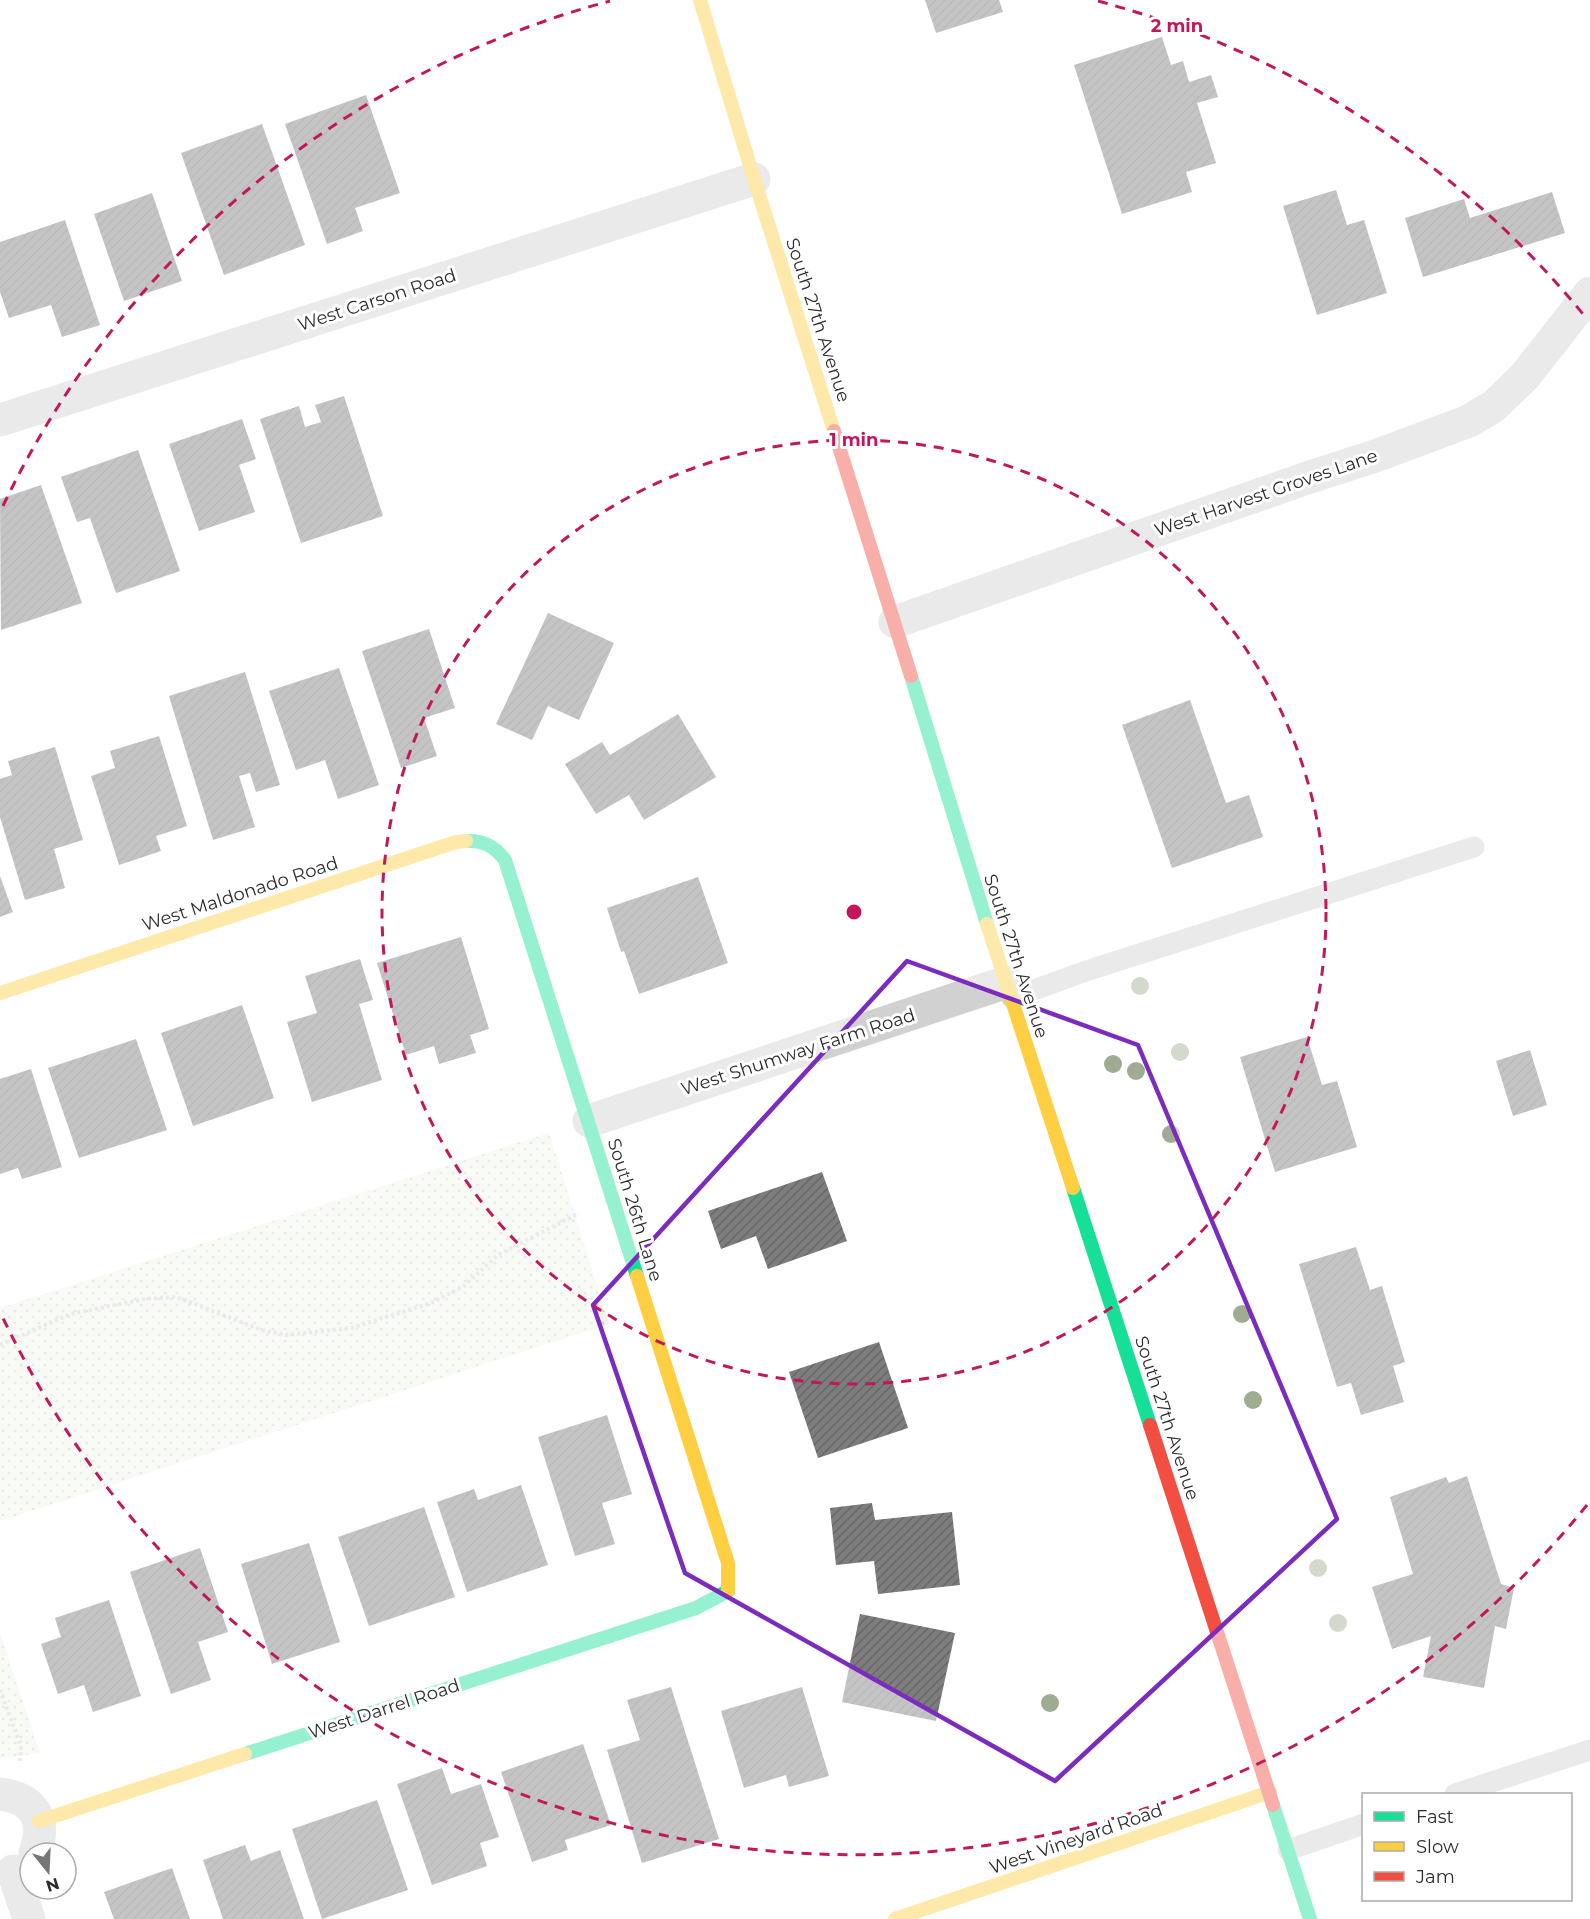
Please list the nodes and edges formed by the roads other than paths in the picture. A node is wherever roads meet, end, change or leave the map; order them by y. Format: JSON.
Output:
{"nodes":[{"id":1,"x":700,"y":0,"type":"edge"},
{"id":2,"x":754,"y":179,"type":"junction"},
{"id":3,"x":1590,"y":293,"type":"edge"},
{"id":4,"x":0,"y":420,"type":"edge"},
{"id":5,"x":895,"y":622,"type":"junction"},
{"id":6,"x":492,"y":844,"type":"joint"},
{"id":7,"x":1474,"y":847,"type":"dead end"},
{"id":8,"x":1009,"y":990,"type":"junction"},
{"id":9,"x":0,"y":993,"type":"edge"},
{"id":10,"x":589,"y":1121,"type":"junction"},
{"id":11,"x":728,"y":1592,"type":"joint"},
{"id":12,"x":1590,"y":1750,"type":"edge"},
{"id":13,"x":1270,"y":1792,"type":"junction"},
{"id":14,"x":1458,"y":1793,"type":"edge"},
{"id":15,"x":8,"y":1795,"type":"edge"},
{"id":16,"x":39,"y":1821,"type":"junction"},
{"id":17,"x":1362,"y":1825,"type":"edge"},
{"id":18,"x":37,"y":1841,"type":"edge"},
{"id":19,"x":1288,"y":1850,"type":"junction"},
{"id":20,"x":26,"y":1901,"type":"edge"},
{"id":21,"x":29,"y":1919,"type":"edge"},
{"id":22,"x":895,"y":1919,"type":"edge"},
{"id":23,"x":1310,"y":1919,"type":"edge"}],
"edges":[{"from":1,"to":2,"type":"street","name":"South 27th Avenue"},
{"from":2,"to":4,"type":"street","name":"West Carson Road"},
{"from":2,"to":5,"type":"street","name":"South 27th Avenue"},
{"from":3,"to":5,"type":"street","name":"West Harvest Groves Lane"},
{"from":5,"to":8,"type":"street","name":"South 27th Avenue"},
{"from":6,"to":9,"type":"street","name":"West Maldonado Road"},
{"from":6,"to":10,"type":"street","name":"South 26th Lane"},
{"from":7,"to":8,"type":"lane"},
{"from":8,"to":10,"type":"street","name":"West Shumway Farm Road"},
{"from":8,"to":13,"type":"street","name":"South 27th Avenue"},
{"from":10,"to":11,"type":"street","name":"South 26th Lane"},
{"from":11,"to":16,"type":"street","name":"West Darrel Road"},
{"from":12,"to":14,"type":"lane"},
{"from":13,"to":19,"type":"street","name":"South 27th Avenue"},
{"from":13,"to":22,"type":"street","name":"West Vineyard Road"},
{"from":15,"to":16,"type":"street"},
{"from":16,"to":18,"type":"street"},
{"from":17,"to":19,"type":"lane"},
{"from":19,"to":23,"type":"street","name":"South 27th Avenue"},
{"from":20,"to":21,"type":"street"}]}
